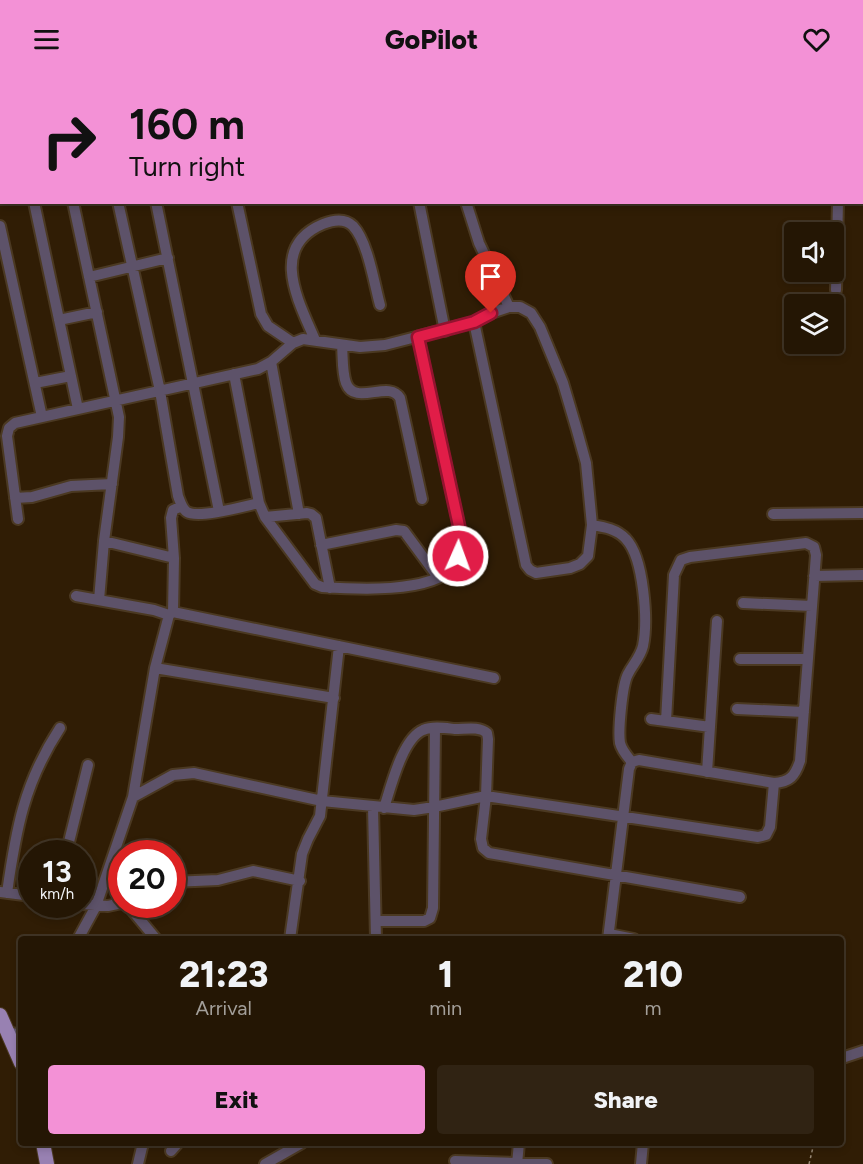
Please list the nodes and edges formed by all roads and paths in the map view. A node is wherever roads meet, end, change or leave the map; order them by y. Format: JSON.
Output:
{"nodes":[{"id":1,"x":34,"y":204,"type":"edge"},
{"id":2,"x":73,"y":204,"type":"edge"},
{"id":3,"x":118,"y":204,"type":"edge"},
{"id":4,"x":156,"y":204,"type":"edge"},
{"id":5,"x":237,"y":204,"type":"edge"},
{"id":6,"x":419,"y":204,"type":"edge"},
{"id":7,"x":467,"y":204,"type":"edge"},
{"id":8,"x":838,"y":204,"type":"edge"},
{"id":9,"x":0,"y":226,"type":"edge"},
{"id":10,"x":168,"y":258,"type":"junction"},
{"id":11,"x":132,"y":267,"type":"junction"},
{"id":12,"x":89,"y":276,"type":"junction"},
{"id":13,"x":836,"y":290,"type":"dead end"},
{"id":14,"x":380,"y":305,"type":"dead end"},
{"id":15,"x":508,"y":307,"type":"junction"},
{"id":16,"x":97,"y":312,"type":"junction"},
{"id":17,"x":59,"y":320,"type":"junction"},
{"id":18,"x":474,"y":322,"type":"junction"},
{"id":19,"x":445,"y":331,"type":"junction"},
{"id":20,"x":418,"y":337,"type":"junction"},
{"id":21,"x":315,"y":340,"type":"junction"},
{"id":22,"x":293,"y":343,"type":"junction"},
{"id":23,"x":342,"y":345,"type":"junction"},
{"id":24,"x":271,"y":363,"type":"junction"},
{"id":25,"x":234,"y":374,"type":"junction"},
{"id":26,"x":71,"y":376,"type":"junction"},
{"id":27,"x":35,"y":383,"type":"junction"},
{"id":28,"x":194,"y":383,"type":"junction"},
{"id":29,"x":160,"y":391,"type":"junction"},
{"id":30,"x":116,"y":401,"type":"junction"},
{"id":31,"x":78,"y":409,"type":"junction"},
{"id":32,"x":42,"y":417,"type":"junction"},
{"id":33,"x":111,"y":484,"type":"junction"},
{"id":34,"x":15,"y":498,"type":"junction"},
{"id":35,"x":422,"y":499,"type":"dead end"},
{"id":36,"x":259,"y":503,"type":"junction"},
{"id":37,"x":182,"y":506,"type":"junction"},
{"id":38,"x":219,"y":511,"type":"junction"},
{"id":39,"x":863,"y":513,"type":"edge"},
{"id":40,"x":299,"y":514,"type":"junction"},
{"id":41,"x":773,"y":514,"type":"dead end"},
{"id":42,"x":265,"y":517,"type":"junction"},
{"id":43,"x":18,"y":519,"type":"dead end"},
{"id":44,"x":592,"y":525,"type":"junction"},
{"id":45,"x":104,"y":541,"type":"junction"},
{"id":46,"x":321,"y":545,"type":"junction"},
{"id":47,"x":174,"y":558,"type":"junction"},
{"id":48,"x":863,"y":574,"type":"edge"},
{"id":49,"x":814,"y":576,"type":"junction"},
{"id":50,"x":438,"y":577,"type":"junction"},
{"id":51,"x":330,"y":588,"type":"junction"},
{"id":52,"x":76,"y":596,"type":"dead end"},
{"id":53,"x":99,"y":600,"type":"junction"},
{"id":54,"x":743,"y":603,"type":"dead end"},
{"id":55,"x":812,"y":606,"type":"junction"},
{"id":56,"x":171,"y":614,"type":"junction"},
{"id":57,"x":717,"y":621,"type":"dead end"},
{"id":58,"x":339,"y":646,"type":"junction"},
{"id":59,"x":808,"y":658,"type":"junction"},
{"id":60,"x":740,"y":659,"type":"dead end"},
{"id":61,"x":155,"y":668,"type":"junction"},
{"id":62,"x":494,"y":678,"type":"dead end"},
{"id":63,"x":334,"y":698,"type":"junction"},
{"id":64,"x":737,"y":709,"type":"dead end"},
{"id":65,"x":804,"y":712,"type":"junction"},
{"id":66,"x":651,"y":719,"type":"dead end"},
{"id":67,"x":666,"y":721,"type":"junction"},
{"id":68,"x":710,"y":727,"type":"junction"},
{"id":69,"x":60,"y":728,"type":"dead end"},
{"id":70,"x":435,"y":728,"type":"junction"},
{"id":71,"x":632,"y":762,"type":"junction"},
{"id":72,"x":88,"y":765,"type":"dead end"},
{"id":73,"x":707,"y":772,"type":"junction"},
{"id":74,"x":774,"y":783,"type":"junction"},
{"id":75,"x":486,"y":796,"type":"junction"},
{"id":76,"x":133,"y":797,"type":"junction"},
{"id":77,"x":322,"y":801,"type":"junction"},
{"id":78,"x":379,"y":807,"type":"junction"},
{"id":79,"x":434,"y":807,"type":"junction"},
{"id":80,"x":624,"y":818,"type":"junction"},
{"id":81,"x":69,"y":840,"type":"edge"},
{"id":82,"x":616,"y":876,"type":"junction"},
{"id":83,"x":186,"y":881,"type":"edge"},
{"id":84,"x":300,"y":881,"type":"junction"},
{"id":85,"x":4,"y":892,"type":"edge"},
{"id":86,"x":740,"y":897,"type":"dead end"},
{"id":87,"x":108,"y":905,"type":"edge"},
{"id":88,"x":96,"y":906,"type":"joint"},
{"id":89,"x":89,"y":918,"type":"edge"},
{"id":90,"x":139,"y":918,"type":"edge"},
{"id":91,"x":376,"y":921,"type":"junction"},
{"id":92,"x":80,"y":936,"type":"edge"},
{"id":93,"x":154,"y":936,"type":"edge"},
{"id":94,"x":291,"y":936,"type":"edge"},
{"id":95,"x":376,"y":936,"type":"edge"},
{"id":96,"x":608,"y":936,"type":"edge"},
{"id":97,"x":0,"y":1015,"type":"edge"},
{"id":98,"x":15,"y":1034,"type":"edge"},
{"id":99,"x":863,"y":1051,"type":"edge"},
{"id":100,"x":844,"y":1057,"type":"edge"},
{"id":101,"x":44,"y":1146,"type":"edge"},
{"id":102,"x":141,"y":1146,"type":"edge"},
{"id":103,"x":298,"y":1146,"type":"edge"},
{"id":104,"x":519,"y":1146,"type":"edge"},
{"id":105,"x":643,"y":1146,"type":"edge"},
{"id":106,"x":813,"y":1146,"type":"edge"},
{"id":107,"x":283,"y":1159,"type":"edge"},
{"id":108,"x":455,"y":1161,"type":"dead end"},
{"id":109,"x":517,"y":1163,"type":"edge"},
{"id":110,"x":46,"y":1164,"type":"edge"},
{"id":111,"x":138,"y":1164,"type":"edge"},
{"id":112,"x":265,"y":1164,"type":"edge"},
{"id":113,"x":547,"y":1164,"type":"edge"},
{"id":114,"x":641,"y":1164,"type":"edge"},
{"id":115,"x":809,"y":1164,"type":"edge"}],
"edges":[{"from":1,"to":17,"type":"street"},
{"from":2,"to":12,"type":"street"},
{"from":3,"to":11,"type":"street"},
{"from":4,"to":10,"type":"street"},
{"from":5,"to":22,"type":"street"},
{"from":6,"to":19,"type":"street"},
{"from":7,"to":15,"type":"street"},
{"from":8,"to":13,"type":"street"},
{"from":9,"to":27,"type":"street"},
{"from":10,"to":11,"type":"street"},
{"from":10,"to":28,"type":"street"},
{"from":11,"to":12,"type":"street"},
{"from":11,"to":29,"type":"street"},
{"from":12,"to":16,"type":"street"},
{"from":14,"to":21,"type":"street"},
{"from":15,"to":18,"type":"street"},
{"from":15,"to":44,"type":"street"},
{"from":16,"to":17,"type":"street"},
{"from":16,"to":30,"type":"street"},
{"from":17,"to":26,"type":"street"},
{"from":18,"to":19,"type":"street"},
{"from":18,"to":44,"type":"street"},
{"from":19,"to":20,"type":"street"},
{"from":20,"to":23,"type":"street"},
{"from":20,"to":50,"type":"street"},
{"from":21,"to":22,"type":"street"},
{"from":21,"to":23,"type":"street"},
{"from":22,"to":24,"type":"street"},
{"from":23,"to":35,"type":"street"},
{"from":24,"to":25,"type":"street"},
{"from":24,"to":40,"type":"street"},
{"from":25,"to":28,"type":"street"},
{"from":25,"to":36,"type":"street"},
{"from":26,"to":27,"type":"street"},
{"from":26,"to":31,"type":"street"},
{"from":27,"to":32,"type":"street"},
{"from":28,"to":29,"type":"street"},
{"from":28,"to":38,"type":"street"},
{"from":29,"to":30,"type":"street"},
{"from":29,"to":37,"type":"street"},
{"from":30,"to":31,"type":"street"},
{"from":30,"to":33,"type":"street"},
{"from":31,"to":32,"type":"street"},
{"from":32,"to":34,"type":"street"},
{"from":33,"to":34,"type":"street"},
{"from":33,"to":45,"type":"street"},
{"from":34,"to":43,"type":"street"},
{"from":36,"to":38,"type":"street"},
{"from":36,"to":42,"type":"street"},
{"from":37,"to":38,"type":"street"},
{"from":37,"to":47,"type":"street"},
{"from":39,"to":41,"type":"street"},
{"from":40,"to":42,"type":"street"},
{"from":40,"to":46,"type":"street"},
{"from":42,"to":51,"type":"street"},
{"from":44,"to":71,"type":"street"},
{"from":45,"to":47,"type":"street"},
{"from":45,"to":53,"type":"street"},
{"from":46,"to":50,"type":"street"},
{"from":46,"to":51,"type":"street"},
{"from":47,"to":56,"type":"street"},
{"from":48,"to":49,"type":"street"},
{"from":49,"to":55,"type":"street"},
{"from":49,"to":67,"type":"street"},
{"from":50,"to":51,"type":"street"},
{"from":52,"to":53,"type":"street"},
{"from":53,"to":56,"type":"street"},
{"from":54,"to":55,"type":"street"},
{"from":55,"to":59,"type":"street"},
{"from":56,"to":58,"type":"street"},
{"from":56,"to":61,"type":"street"},
{"from":57,"to":68,"type":"street"},
{"from":58,"to":62,"type":"street"},
{"from":58,"to":63,"type":"street"},
{"from":59,"to":60,"type":"street"},
{"from":59,"to":65,"type":"street"},
{"from":61,"to":63,"type":"street"},
{"from":61,"to":76,"type":"street"},
{"from":63,"to":77,"type":"street"},
{"from":64,"to":65,"type":"street"},
{"from":65,"to":74,"type":"street"},
{"from":66,"to":67,"type":"street"},
{"from":67,"to":68,"type":"street"},
{"from":68,"to":73,"type":"street"},
{"from":69,"to":85,"type":"street"},
{"from":70,"to":75,"type":"street"},
{"from":70,"to":78,"type":"street"},
{"from":70,"to":79,"type":"street"},
{"from":71,"to":73,"type":"street"},
{"from":71,"to":80,"type":"street"},
{"from":72,"to":81,"type":"street"},
{"from":73,"to":74,"type":"street"},
{"from":74,"to":80,"type":"street"},
{"from":75,"to":79,"type":"street"},
{"from":75,"to":80,"type":"street"},
{"from":75,"to":82,"type":"street"},
{"from":76,"to":77,"type":"street"},
{"from":76,"to":88,"type":"street"},
{"from":77,"to":78,"type":"street"},
{"from":77,"to":84,"type":"street"},
{"from":78,"to":79,"type":"street"},
{"from":78,"to":91,"type":"street"},
{"from":79,"to":91,"type":"street"},
{"from":80,"to":82,"type":"street"},
{"from":82,"to":86,"type":"street"},
{"from":82,"to":96,"type":"street"},
{"from":83,"to":84,"type":"street"},
{"from":84,"to":94,"type":"street"},
{"from":87,"to":88,"type":"street"},
{"from":89,"to":92,"type":"street"},
{"from":90,"to":93,"type":"street"},
{"from":91,"to":95,"type":"street"},
{"from":97,"to":98,"type":"main road"},
{"from":99,"to":100,"type":"street"},
{"from":101,"to":110,"type":"main road"},
{"from":102,"to":111,"type":"street"},
{"from":103,"to":107,"type":"street"},
{"from":104,"to":109,"type":"street"},
{"from":105,"to":114,"type":"street"},
{"from":106,"to":115,"type":"path"},
{"from":107,"to":112,"type":"street"},
{"from":108,"to":109,"type":"street"},
{"from":109,"to":113,"type":"street"}]}
